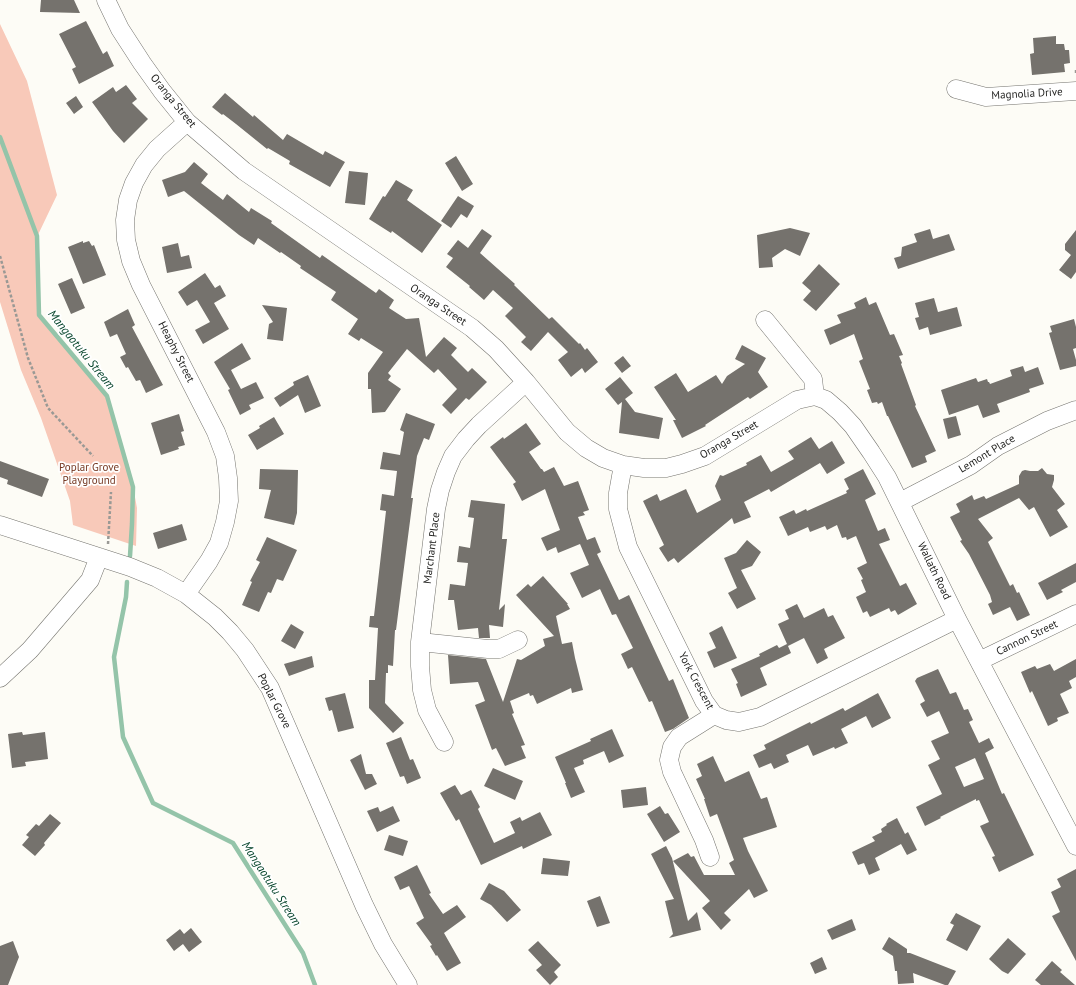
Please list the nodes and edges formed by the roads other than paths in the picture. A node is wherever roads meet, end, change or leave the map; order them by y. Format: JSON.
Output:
{"nodes":[{"id":1,"x":106,"y":0,"type":"edge"},
{"id":2,"x":956,"y":89,"type":"dead end"},
{"id":3,"x":1076,"y":91,"type":"edge"},
{"id":4,"x":187,"y":122,"type":"junction"},
{"id":5,"x":765,"y":320,"type":"dead end"},
{"id":6,"x":526,"y":382,"type":"junction"},
{"id":7,"x":815,"y":396,"type":"junction"},
{"id":8,"x":1076,"y":410,"type":"edge"},
{"id":9,"x":622,"y":465,"type":"junction"},
{"id":10,"x":900,"y":502,"type":"junction"},
{"id":11,"x":0,"y":525,"type":"edge"},
{"id":12,"x":103,"y":558,"type":"junction"},
{"id":13,"x":186,"y":594,"type":"junction"},
{"id":14,"x":1076,"y":614,"type":"edge"},
{"id":15,"x":957,"y":619,"type":"junction"},
{"id":16,"x":518,"y":640,"type":"dead end"},
{"id":17,"x":420,"y":642,"type":"junction"},
{"id":18,"x":979,"y":662,"type":"junction"},
{"id":19,"x":0,"y":678,"type":"edge"},
{"id":20,"x":714,"y":715,"type":"junction"},
{"id":21,"x":444,"y":742,"type":"dead end"},
{"id":22,"x":1076,"y":846,"type":"edge"},
{"id":23,"x":710,"y":857,"type":"dead end"},
{"id":24,"x":408,"y":985,"type":"edge"}],
"edges":[{"from":1,"to":4,"type":"street","name":"Oranga Street"},
{"from":2,"to":3,"type":"street","name":"Magnolia Drive"},
{"from":4,"to":6,"type":"street","name":"Oranga Street"},
{"from":4,"to":13,"type":"street","name":"Heaphy Street"},
{"from":5,"to":7,"type":"street"},
{"from":6,"to":9,"type":"street","name":"Oranga Street"},
{"from":6,"to":17,"type":"street","name":"Marchant Place"},
{"from":7,"to":9,"type":"street","name":"Oranga Street"},
{"from":7,"to":10,"type":"street","name":"Wallath Road"},
{"from":8,"to":10,"type":"street","name":"Lemont Place"},
{"from":9,"to":20,"type":"street","name":"York Crescent"},
{"from":10,"to":15,"type":"street","name":"Wallath Road"},
{"from":11,"to":12,"type":"street","name":"Poplar Grove"},
{"from":12,"to":13,"type":"street","name":"Poplar Grove"},
{"from":12,"to":19,"type":"street"},
{"from":13,"to":24,"type":"street","name":"Poplar Grove"},
{"from":14,"to":18,"type":"street","name":"Cannon Street"},
{"from":15,"to":18,"type":"street","name":"Wallath Road"},
{"from":15,"to":20,"type":"street","name":"York Crescent"},
{"from":16,"to":17,"type":"street"},
{"from":17,"to":21,"type":"street","name":"Marchant Place"},
{"from":18,"to":22,"type":"street","name":"Wallath Road"},
{"from":20,"to":23,"type":"street"}]}
